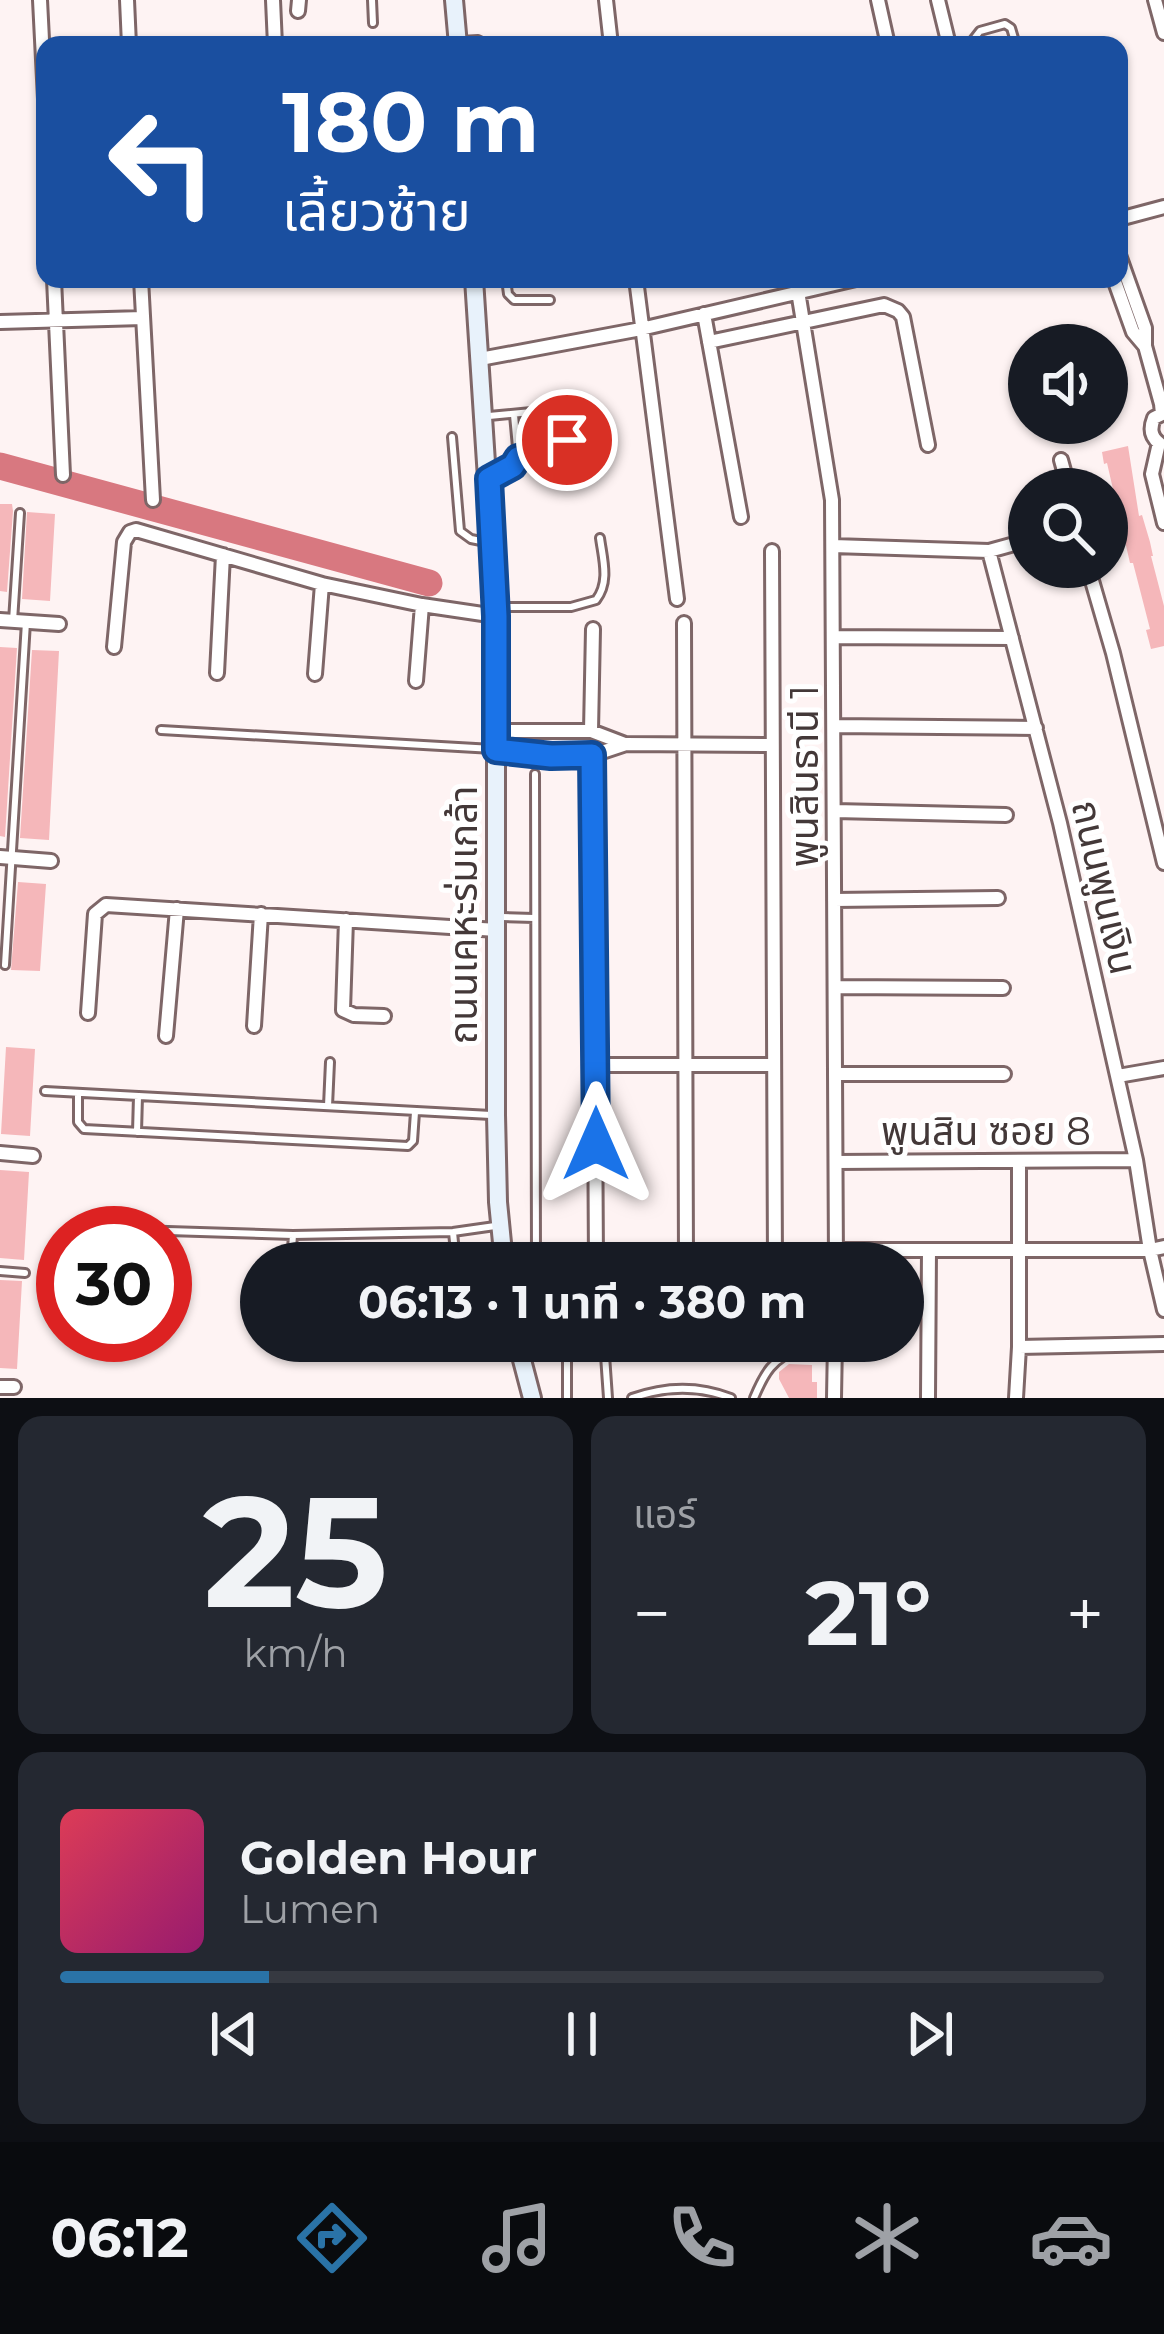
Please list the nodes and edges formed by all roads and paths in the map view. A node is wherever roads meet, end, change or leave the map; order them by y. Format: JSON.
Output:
{"nodes":[{"id":1,"x":40,"y":0,"type":"edge"},
{"id":2,"x":127,"y":0,"type":"edge"},
{"id":3,"x":273,"y":0,"type":"edge"},
{"id":4,"x":372,"y":0,"type":"edge"},
{"id":5,"x":454,"y":0,"type":"edge"},
{"id":6,"x":606,"y":0,"type":"edge"},
{"id":7,"x":878,"y":0,"type":"edge"},
{"id":8,"x":938,"y":0,"type":"edge"},
{"id":9,"x":1155,"y":0,"type":"edge"},
{"id":10,"x":373,"y":23,"type":"dead end"},
{"id":11,"x":1164,"y":33,"type":"edge"},
{"id":12,"x":42,"y":36,"type":"edge"},
{"id":13,"x":129,"y":36,"type":"edge"},
{"id":14,"x":275,"y":36,"type":"edge"},
{"id":15,"x":457,"y":36,"type":"edge"},
{"id":16,"x":610,"y":36,"type":"edge"},
{"id":17,"x":886,"y":36,"type":"edge"},
{"id":18,"x":947,"y":36,"type":"edge"},
{"id":19,"x":976,"y":36,"type":"edge"},
{"id":20,"x":1013,"y":36,"type":"edge"},
{"id":21,"x":1164,"y":208,"type":"edge"},
{"id":22,"x":1128,"y":217,"type":"edge"},
{"id":23,"x":1128,"y":280,"type":"edge"},
{"id":24,"x":54,"y":288,"type":"edge"},
{"id":25,"x":141,"y":288,"type":"edge"},
{"id":26,"x":475,"y":288,"type":"edge"},
{"id":27,"x":507,"y":288,"type":"edge"},
{"id":28,"x":637,"y":288,"type":"edge"},
{"id":29,"x":790,"y":288,"type":"edge"},
{"id":30,"x":797,"y":288,"type":"edge"},
{"id":31,"x":1117,"y":288,"type":"edge"},
{"id":32,"x":550,"y":300,"type":"dead end"},
{"id":33,"x":704,"y":314,"type":"junction"},
{"id":34,"x":143,"y":318,"type":"junction"},
{"id":35,"x":56,"y":320,"type":"junction"},
{"id":36,"x":803,"y":321,"type":"junction"},
{"id":37,"x":0,"y":322,"type":"edge"},
{"id":38,"x":641,"y":329,"type":"junction"},
{"id":39,"x":709,"y":342,"type":"junction"},
{"id":40,"x":1145,"y":346,"type":"junction"},
{"id":41,"x":480,"y":359,"type":"junction"},
{"id":42,"x":1163,"y":414,"type":"edge"},
{"id":43,"x":514,"y":415,"type":"junction"},
{"id":44,"x":485,"y":416,"type":"junction"},
{"id":45,"x":452,"y":437,"type":"dead end"},
{"id":46,"x":1161,"y":444,"type":"edge"},
{"id":47,"x":928,"y":445,"type":"dead end"},
{"id":48,"x":518,"y":458,"type":"junction"},
{"id":49,"x":1061,"y":460,"type":"dead end"},
{"id":50,"x":1063,"y":468,"type":"edge"},
{"id":51,"x":63,"y":475,"type":"dead end"},
{"id":52,"x":489,"y":479,"type":"junction"},
{"id":53,"x":153,"y":500,"type":"dead end"},
{"id":54,"x":20,"y":512,"type":"dead end"},
{"id":55,"x":741,"y":517,"type":"dead end"},
{"id":56,"x":1164,"y":523,"type":"edge"},
{"id":57,"x":600,"y":538,"type":"dead end"},
{"id":58,"x":492,"y":543,"type":"junction"},
{"id":59,"x":833,"y":546,"type":"junction"},
{"id":60,"x":1008,"y":546,"type":"edge"},
{"id":61,"x":772,"y":550,"type":"dead end"},
{"id":62,"x":989,"y":551,"type":"junction"},
{"id":63,"x":224,"y":555,"type":"junction"},
{"id":64,"x":322,"y":584,"type":"junction"},
{"id":65,"x":1094,"y":588,"type":"edge"},
{"id":66,"x":677,"y":599,"type":"dead end"},
{"id":67,"x":422,"y":605,"type":"junction"},
{"id":68,"x":496,"y":611,"type":"junction"},
{"id":69,"x":13,"y":621,"type":"edge"},
{"id":70,"x":684,"y":623,"type":"dead end"},
{"id":71,"x":59,"y":625,"type":"dead end"},
{"id":72,"x":593,"y":629,"type":"dead end"},
{"id":73,"x":834,"y":637,"type":"junction"},
{"id":74,"x":1012,"y":638,"type":"junction"},
{"id":75,"x":114,"y":646,"type":"dead end"},
{"id":76,"x":217,"y":673,"type":"dead end"},
{"id":77,"x":315,"y":674,"type":"dead end"},
{"id":78,"x":416,"y":681,"type":"dead end"},
{"id":79,"x":835,"y":726,"type":"junction"},
{"id":80,"x":1036,"y":728,"type":"junction"},
{"id":81,"x":161,"y":730,"type":"dead end"},
{"id":82,"x":574,"y":731,"type":"junction"},
{"id":83,"x":592,"y":731,"type":"junction"},
{"id":84,"x":496,"y":740,"type":"junction"},
{"id":85,"x":626,"y":745,"type":"junction"},
{"id":86,"x":772,"y":745,"type":"junction"},
{"id":87,"x":685,"y":746,"type":"junction"},
{"id":88,"x":574,"y":755,"type":"junction"},
{"id":89,"x":592,"y":755,"type":"junction"},
{"id":90,"x":535,"y":774,"type":"dead end"},
{"id":91,"x":835,"y":811,"type":"junction"},
{"id":92,"x":1006,"y":815,"type":"dead end"},
{"id":93,"x":5,"y":858,"type":"edge"},
{"id":94,"x":51,"y":861,"type":"dead end"},
{"id":95,"x":1164,"y":863,"type":"edge"},
{"id":96,"x":998,"y":898,"type":"dead end"},
{"id":97,"x":834,"y":900,"type":"junction"},
{"id":98,"x":177,"y":909,"type":"junction"},
{"id":99,"x":261,"y":914,"type":"junction"},
{"id":100,"x":534,"y":919,"type":"junction"},
{"id":101,"x":346,"y":920,"type":"junction"},
{"id":102,"x":497,"y":924,"type":"junction"},
{"id":103,"x":5,"y":964,"type":"dead end"},
{"id":104,"x":835,"y":987,"type":"junction"},
{"id":105,"x":1003,"y":988,"type":"dead end"},
{"id":106,"x":88,"y":1013,"type":"dead end"},
{"id":107,"x":384,"y":1016,"type":"dead end"},
{"id":108,"x":254,"y":1026,"type":"dead end"},
{"id":109,"x":166,"y":1036,"type":"dead end"},
{"id":110,"x":330,"y":1062,"type":"dead end"},
{"id":111,"x":687,"y":1064,"type":"junction"},
{"id":112,"x":595,"y":1065,"type":"junction"},
{"id":113,"x":774,"y":1065,"type":"junction"},
{"id":114,"x":1164,"y":1068,"type":"edge"},
{"id":115,"x":836,"y":1073,"type":"junction"},
{"id":116,"x":1004,"y":1074,"type":"dead end"},
{"id":117,"x":1118,"y":1076,"type":"junction"},
{"id":118,"x":45,"y":1091,"type":"dead end"},
{"id":119,"x":78,"y":1093,"type":"junction"},
{"id":120,"x":138,"y":1096,"type":"junction"},
{"id":121,"x":328,"y":1107,"type":"junction"},
{"id":122,"x":415,"y":1112,"type":"junction"},
{"id":123,"x":496,"y":1115,"type":"junction"},
{"id":124,"x":137,"y":1132,"type":"junction"},
{"id":125,"x":0,"y":1153,"type":"edge"},
{"id":126,"x":33,"y":1156,"type":"dead end"},
{"id":127,"x":1136,"y":1160,"type":"junction"},
{"id":128,"x":1018,"y":1161,"type":"junction"},
{"id":129,"x":836,"y":1162,"type":"junction"},
{"id":130,"x":500,"y":1226,"type":"junction"},
{"id":131,"x":192,"y":1232,"type":"edge"},
{"id":132,"x":453,"y":1232,"type":"junction"},
{"id":133,"x":293,"y":1235,"type":"junction"},
{"id":134,"x":292,"y":1242,"type":"edge"},
{"id":135,"x":454,"y":1242,"type":"edge"},
{"id":136,"x":502,"y":1242,"type":"edge"},
{"id":137,"x":536,"y":1242,"type":"edge"},
{"id":138,"x":596,"y":1242,"type":"edge"},
{"id":139,"x":686,"y":1242,"type":"edge"},
{"id":140,"x":775,"y":1242,"type":"edge"},
{"id":141,"x":836,"y":1242,"type":"edge"},
{"id":142,"x":1157,"y":1249,"type":"edge"},
{"id":143,"x":924,"y":1250,"type":"edge"},
{"id":144,"x":929,"y":1250,"type":"junction"},
{"id":145,"x":1019,"y":1251,"type":"junction"},
{"id":146,"x":0,"y":1271,"type":"edge"},
{"id":147,"x":25,"y":1273,"type":"dead end"},
{"id":148,"x":1164,"y":1310,"type":"edge"},
{"id":149,"x":1164,"y":1344,"type":"edge"},
{"id":150,"x":1019,"y":1346,"type":"junction"},
{"id":151,"x":523,"y":1362,"type":"edge"},
{"id":152,"x":567,"y":1362,"type":"edge"},
{"id":153,"x":605,"y":1362,"type":"edge"},
{"id":154,"x":773,"y":1362,"type":"edge"},
{"id":155,"x":835,"y":1362,"type":"edge"},
{"id":156,"x":532,"y":1398,"type":"edge"},
{"id":157,"x":567,"y":1398,"type":"edge"},
{"id":158,"x":608,"y":1398,"type":"edge"},
{"id":159,"x":632,"y":1398,"type":"edge"},
{"id":160,"x":731,"y":1398,"type":"edge"},
{"id":161,"x":754,"y":1398,"type":"edge"},
{"id":162,"x":834,"y":1398,"type":"edge"},
{"id":163,"x":928,"y":1398,"type":"edge"},
{"id":164,"x":1016,"y":1398,"type":"edge"}],
"edges":[{"from":1,"to":12,"type":"street"},
{"from":2,"to":13,"type":"street"},
{"from":3,"to":14,"type":"street"},
{"from":4,"to":10,"type":"lane"},
{"from":5,"to":15,"type":"street"},
{"from":6,"to":16,"type":"street"},
{"from":7,"to":17,"type":"street"},
{"from":8,"to":18,"type":"street"},
{"from":9,"to":11,"type":"street"},
{"from":19,"to":20,"type":"lane"},
{"from":21,"to":22,"type":"street"},
{"from":23,"to":40,"type":"street"},
{"from":24,"to":35,"type":"street"},
{"from":25,"to":34,"type":"street"},
{"from":26,"to":41,"type":"street","name":"ถนนเคหะร่มเกล้า"},
{"from":27,"to":32,"type":"lane"},
{"from":28,"to":38,"type":"street"},
{"from":29,"to":33,"type":"street"},
{"from":30,"to":36,"type":"street","name":"พูนสินธานี 1"},
{"from":31,"to":40,"type":"street"},
{"from":33,"to":38,"type":"street"},
{"from":33,"to":39,"type":"street"},
{"from":34,"to":35,"type":"street"},
{"from":34,"to":53,"type":"street"},
{"from":35,"to":37,"type":"street"},
{"from":35,"to":51,"type":"street"},
{"from":36,"to":39,"type":"street"},
{"from":36,"to":47,"type":"street"},
{"from":36,"to":59,"type":"street","name":"พูนสินธานี 1"},
{"from":38,"to":41,"type":"street"},
{"from":38,"to":66,"type":"street"},
{"from":39,"to":55,"type":"street"},
{"from":40,"to":42,"type":"street"},
{"from":41,"to":44,"type":"street","name":"ถนนเคหะร่มเกล้า"},
{"from":42,"to":46,"type":"street"},
{"from":43,"to":44,"type":"lane"},
{"from":43,"to":48,"type":"lane"},
{"from":43,"to":48,"type":"lane"},
{"from":44,"to":52,"type":"street","name":"ถนนเคหะร่มเกล้า"},
{"from":45,"to":58,"type":"lane"},
{"from":46,"to":56,"type":"street"},
{"from":48,"to":52,"type":"lane"},
{"from":49,"to":50,"type":"street"},
{"from":52,"to":58,"type":"street","name":"ถนนเคหะร่มเกล้า"},
{"from":54,"to":69,"type":"lane"},
{"from":57,"to":68,"type":"lane"},
{"from":58,"to":68,"type":"street","name":"ถนนเคหะร่มเกล้า"},
{"from":59,"to":62,"type":"street"},
{"from":59,"to":73,"type":"street","name":"พูนสินธานี 1"},
{"from":60,"to":62,"type":"street"},
{"from":61,"to":86,"type":"street"},
{"from":62,"to":74,"type":"street","name":"ถนนพูนเงิน"},
{"from":63,"to":64,"type":"street"},
{"from":63,"to":75,"type":"street"},
{"from":63,"to":76,"type":"street"},
{"from":64,"to":67,"type":"street"},
{"from":64,"to":77,"type":"street"},
{"from":65,"to":95,"type":"street"},
{"from":67,"to":68,"type":"street"},
{"from":67,"to":78,"type":"street"},
{"from":68,"to":84,"type":"street","name":"ถนนเคหะร่มเกล้า"},
{"from":69,"to":71,"type":"street"},
{"from":69,"to":93,"type":"lane"},
{"from":70,"to":87,"type":"street"},
{"from":72,"to":83,"type":"street"},
{"from":73,"to":74,"type":"street"},
{"from":73,"to":79,"type":"street","name":"พูนสินธานี 1"},
{"from":74,"to":80,"type":"street","name":"ถนนพูนเงิน"},
{"from":79,"to":80,"type":"street"},
{"from":79,"to":91,"type":"street","name":"พูนสินธานี 1"},
{"from":80,"to":117,"type":"street","name":"ถนนพูนเงิน"},
{"from":81,"to":84,"type":"lane"},
{"from":82,"to":83,"type":"street"},
{"from":82,"to":84,"type":"street"},
{"from":82,"to":88,"type":"street"},
{"from":83,"to":85,"type":"street"},
{"from":84,"to":88,"type":"street"},
{"from":84,"to":102,"type":"street","name":"ถนนเคหะร่มเกล้า"},
{"from":85,"to":87,"type":"street"},
{"from":85,"to":89,"type":"street"},
{"from":86,"to":87,"type":"street"},
{"from":86,"to":113,"type":"street"},
{"from":87,"to":111,"type":"street"},
{"from":88,"to":89,"type":"street"},
{"from":89,"to":112,"type":"street"},
{"from":90,"to":100,"type":"lane"},
{"from":91,"to":92,"type":"street"},
{"from":91,"to":97,"type":"street","name":"พูนสินธานี 1"},
{"from":93,"to":94,"type":"street"},
{"from":93,"to":103,"type":"lane"},
{"from":96,"to":97,"type":"street"},
{"from":97,"to":104,"type":"street","name":"พูนสินธานี 1"},
{"from":98,"to":99,"type":"street"},
{"from":98,"to":106,"type":"street"},
{"from":98,"to":109,"type":"street"},
{"from":99,"to":101,"type":"street"},
{"from":99,"to":108,"type":"street"},
{"from":100,"to":102,"type":"lane"},
{"from":100,"to":137,"type":"lane"},
{"from":101,"to":102,"type":"street"},
{"from":101,"to":107,"type":"street"},
{"from":102,"to":123,"type":"street","name":"ถนนเคหะร่มเกล้า"},
{"from":104,"to":105,"type":"street"},
{"from":104,"to":115,"type":"street","name":"พูนสินธานี 1"},
{"from":110,"to":121,"type":"lane"},
{"from":111,"to":112,"type":"street"},
{"from":111,"to":113,"type":"street"},
{"from":111,"to":139,"type":"street"},
{"from":112,"to":138,"type":"street"},
{"from":113,"to":140,"type":"street"},
{"from":114,"to":117,"type":"street"},
{"from":115,"to":116,"type":"street"},
{"from":115,"to":129,"type":"street","name":"พูนสินธานี 1"},
{"from":117,"to":127,"type":"street","name":"ถนนพูนเงิน"},
{"from":118,"to":119,"type":"lane"},
{"from":119,"to":120,"type":"lane"},
{"from":119,"to":124,"type":"lane"},
{"from":120,"to":121,"type":"lane"},
{"from":120,"to":124,"type":"lane"},
{"from":121,"to":122,"type":"lane"},
{"from":122,"to":123,"type":"lane"},
{"from":122,"to":124,"type":"lane"},
{"from":123,"to":130,"type":"street","name":"ถนนเคหะร่มเกล้า"},
{"from":125,"to":126,"type":"street"},
{"from":127,"to":128,"type":"street","name":"พูนสิน ซอย 8"},
{"from":127,"to":142,"type":"street","name":"ถนนพูนเงิน"},
{"from":128,"to":129,"type":"street","name":"พูนสิน ซอย 8"},
{"from":128,"to":145,"type":"street"},
{"from":129,"to":141,"type":"street","name":"พูนสินธานี 1"},
{"from":130,"to":132,"type":"lane"},
{"from":130,"to":136,"type":"street","name":"ถนนเคหะร่มเกล้า"},
{"from":131,"to":133,"type":"lane"},
{"from":132,"to":133,"type":"lane"},
{"from":132,"to":135,"type":"lane"},
{"from":133,"to":134,"type":"lane"},
{"from":142,"to":145,"type":"street"},
{"from":142,"to":148,"type":"street","name":"ถนนพูนเงิน"},
{"from":143,"to":144,"type":"street"},
{"from":144,"to":145,"type":"street"},
{"from":144,"to":163,"type":"street"},
{"from":145,"to":150,"type":"street"},
{"from":146,"to":147,"type":"lane"},
{"from":149,"to":150,"type":"street"},
{"from":150,"to":164,"type":"street"},
{"from":151,"to":156,"type":"street"},
{"from":152,"to":157,"type":"lane"},
{"from":153,"to":158,"type":"lane"},
{"from":154,"to":161,"type":"lane"},
{"from":155,"to":162,"type":"street"},
{"from":159,"to":160,"type":"lane"}]}
